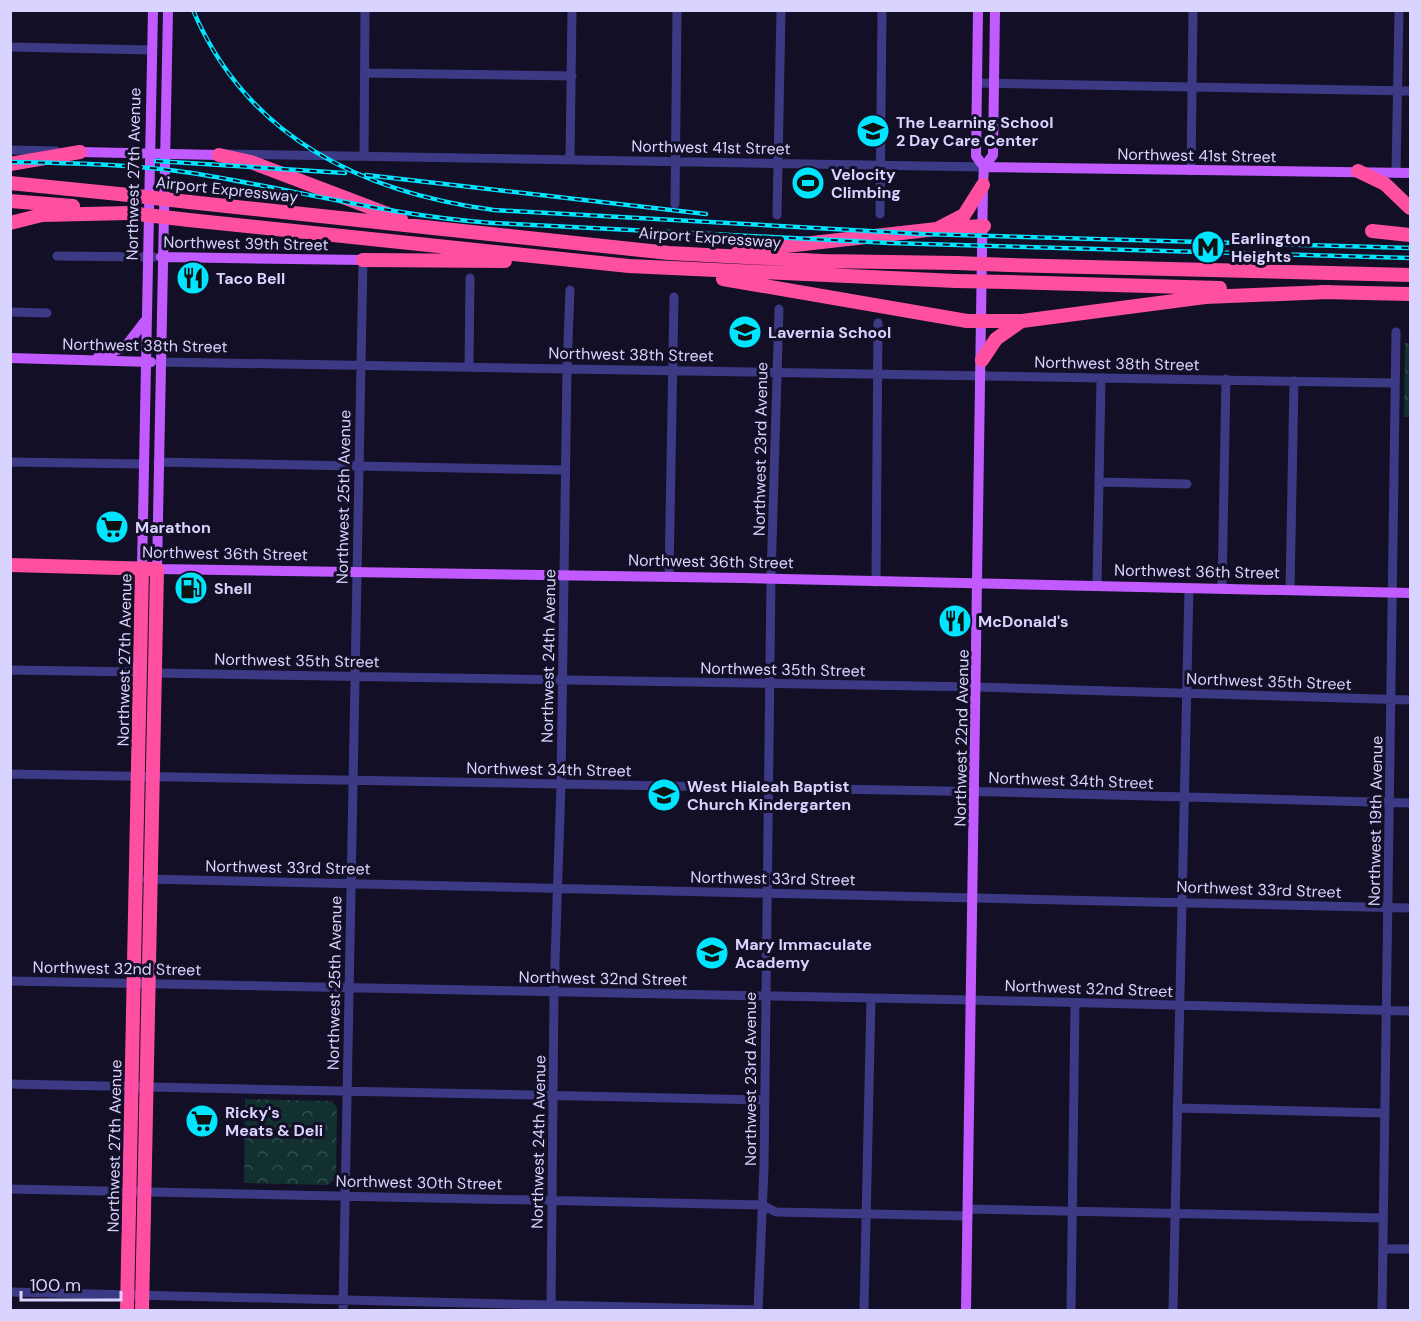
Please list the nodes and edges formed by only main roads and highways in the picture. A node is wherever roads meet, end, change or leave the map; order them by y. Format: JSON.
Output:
{"nodes":[{"id":1,"x":153,"y":10,"type":"edge"},
{"id":2,"x":168,"y":10,"type":"edge"},
{"id":3,"x":978,"y":10,"type":"edge"},
{"id":4,"x":995,"y":10,"type":"edge"},
{"id":5,"x":167,"y":33,"type":"junction"},
{"id":6,"x":152,"y":50,"type":"junction"},
{"id":7,"x":166,"y":77,"type":"junction"},
{"id":8,"x":80,"y":152,"type":"joint"},
{"id":9,"x":150,"y":153,"type":"junction"},
{"id":10,"x":163,"y":153,"type":"junction"},
{"id":11,"x":219,"y":154,"type":"joint"},
{"id":12,"x":10,"y":164,"type":"edge"},
{"id":13,"x":984,"y":167,"type":"junction"},
{"id":14,"x":1358,"y":171,"type":"junction"},
{"id":15,"x":1410,"y":173,"type":"edge"},
{"id":16,"x":10,"y":183,"type":"edge"},
{"id":17,"x":984,"y":185,"type":"junction"},
{"id":18,"x":10,"y":201,"type":"edge"},
{"id":19,"x":1410,"y":208,"type":"edge"},
{"id":20,"x":129,"y":213,"type":"junction"},
{"id":21,"x":10,"y":223,"type":"edge"},
{"id":22,"x":984,"y":226,"type":"junction"},
{"id":23,"x":429,"y":228,"type":"junction"},
{"id":24,"x":937,"y":229,"type":"junction"},
{"id":25,"x":1372,"y":231,"type":"dead end"},
{"id":26,"x":1410,"y":235,"type":"edge"},
{"id":27,"x":669,"y":253,"type":"junction"},
{"id":28,"x":161,"y":257,"type":"junction"},
{"id":29,"x":363,"y":260,"type":"joint"},
{"id":30,"x":555,"y":260,"type":"junction"},
{"id":31,"x":692,"y":271,"type":"junction"},
{"id":32,"x":1410,"y":275,"type":"edge"},
{"id":33,"x":1329,"y":292,"type":"junction"},
{"id":34,"x":1410,"y":294,"type":"edge"},
{"id":35,"x":146,"y":318,"type":"junction"},
{"id":36,"x":983,"y":320,"type":"junction"},
{"id":37,"x":1022,"y":321,"type":"junction"},
{"id":38,"x":10,"y":358,"type":"edge"},
{"id":39,"x":76,"y":359,"type":"junction"},
{"id":40,"x":982,"y":360,"type":"junction"},
{"id":41,"x":145,"y":362,"type":"junction"},
{"id":42,"x":159,"y":362,"type":"junction"},
{"id":43,"x":144,"y":438,"type":"junction"},
{"id":44,"x":158,"y":462,"type":"junction"},
{"id":45,"x":10,"y":565,"type":"edge"},
{"id":46,"x":142,"y":568,"type":"junction"},
{"id":47,"x":157,"y":568,"type":"junction"},
{"id":48,"x":979,"y":584,"type":"junction"},
{"id":49,"x":1410,"y":593,"type":"edge"},
{"id":50,"x":150,"y":677,"type":"junction"},
{"id":51,"x":127,"y":1311,"type":"edge"},
{"id":52,"x":142,"y":1311,"type":"edge"},
{"id":53,"x":966,"y":1311,"type":"edge"}],
"edges":[{"from":1,"to":6,"type":"main road","name":"Northwest 27th Avenue"},
{"from":2,"to":5,"type":"main road","name":"Northwest 27th Avenue"},
{"from":3,"to":13,"type":"main road","name":"Northwest 22nd Avenue"},
{"from":4,"to":13,"type":"main road","name":"Northwest 22nd Avenue"},
{"from":5,"to":6,"type":"main road"},
{"from":5,"to":7,"type":"main road","name":"Northwest 27th Avenue"},
{"from":6,"to":7,"type":"main road"},
{"from":6,"to":9,"type":"main road","name":"Northwest 27th Avenue"},
{"from":7,"to":10,"type":"main road","name":"Northwest 27th Avenue"},
{"from":8,"to":9,"type":"main road","name":"Northwest 41st Street"},
{"from":8,"to":12,"type":"highway"},
{"from":9,"to":10,"type":"main road","name":"Northwest 41st Street"},
{"from":9,"to":35,"type":"main road","name":"Northwest 27th Avenue"},
{"from":10,"to":11,"type":"main road","name":"Northwest 41st Street"},
{"from":10,"to":28,"type":"main road","name":"Northwest 27th Avenue"},
{"from":11,"to":23,"type":"highway"},
{"from":13,"to":14,"type":"main road","name":"Northwest 41st Street"},
{"from":13,"to":17,"type":"main road","name":"Northwest 22nd Avenue"},
{"from":14,"to":15,"type":"main road","name":"Northwest 41st Street"},
{"from":14,"to":19,"type":"highway"},
{"from":16,"to":23,"type":"highway","name":"Airport Expressway","bridge":true},
{"from":17,"to":22,"type":"main road","name":"Northwest 22nd Avenue"},
{"from":17,"to":24,"type":"highway"},
{"from":18,"to":20,"type":"highway","name":"Airport Expressway"},
{"from":20,"to":21,"type":"highway"},
{"from":20,"to":30,"type":"highway","name":"Airport Expressway","bridge":true},
{"from":22,"to":24,"type":"highway"},
{"from":22,"to":36,"type":"main road","name":"Northwest 22nd Avenue"},
{"from":23,"to":27,"type":"highway","name":"Airport Expressway"},
{"from":24,"to":27,"type":"highway"},
{"from":25,"to":26,"type":"highway"},
{"from":27,"to":32,"type":"highway","name":"Airport Expressway","bridge":true},
{"from":28,"to":29,"type":"main road","name":"Northwest 39th Street"},
{"from":28,"to":42,"type":"main road","name":"Northwest 27th Avenue"},
{"from":29,"to":30,"type":"highway"},
{"from":30,"to":31,"type":"highway","name":"Airport Expressway"},
{"from":31,"to":33,"type":"highway","name":"Airport Expressway","bridge":true},
{"from":31,"to":36,"type":"highway"},
{"from":33,"to":34,"type":"highway","name":"Airport Expressway"},
{"from":33,"to":37,"type":"highway"},
{"from":35,"to":39,"type":"main road"},
{"from":35,"to":41,"type":"main road","name":"Northwest 27th Avenue"},
{"from":36,"to":37,"type":"highway"},
{"from":36,"to":40,"type":"main road","name":"Northwest 22nd Avenue"},
{"from":37,"to":40,"type":"highway"},
{"from":38,"to":39,"type":"main road","name":"Northwest 38th Street"},
{"from":39,"to":41,"type":"main road","name":"Northwest 38th Street"},
{"from":40,"to":48,"type":"main road","name":"Northwest 22nd Avenue"},
{"from":41,"to":42,"type":"main road","name":"Northwest 38th Street"},
{"from":41,"to":43,"type":"main road","name":"Northwest 27th Avenue"},
{"from":42,"to":44,"type":"main road","name":"Northwest 27th Avenue"},
{"from":43,"to":44,"type":"main road"},
{"from":43,"to":46,"type":"main road","name":"Northwest 27th Avenue"},
{"from":44,"to":47,"type":"main road","name":"Northwest 27th Avenue"},
{"from":45,"to":46,"type":"highway","name":"Northwest 36th Street"},
{"from":46,"to":47,"type":"highway","name":"Northwest 36th Street"},
{"from":46,"to":50,"type":"highway","name":"Northwest 27th Avenue"},
{"from":47,"to":48,"type":"main road","name":"Northwest 36th Street"},
{"from":47,"to":50,"type":"highway","name":"Northwest 27th Avenue"},
{"from":48,"to":49,"type":"main road","name":"Northwest 36th Street"},
{"from":48,"to":53,"type":"main road","name":"Northwest 22nd Avenue"},
{"from":50,"to":51,"type":"highway","name":"Northwest 27th Avenue"},
{"from":50,"to":52,"type":"highway","name":"Northwest 27th Avenue"}]}
